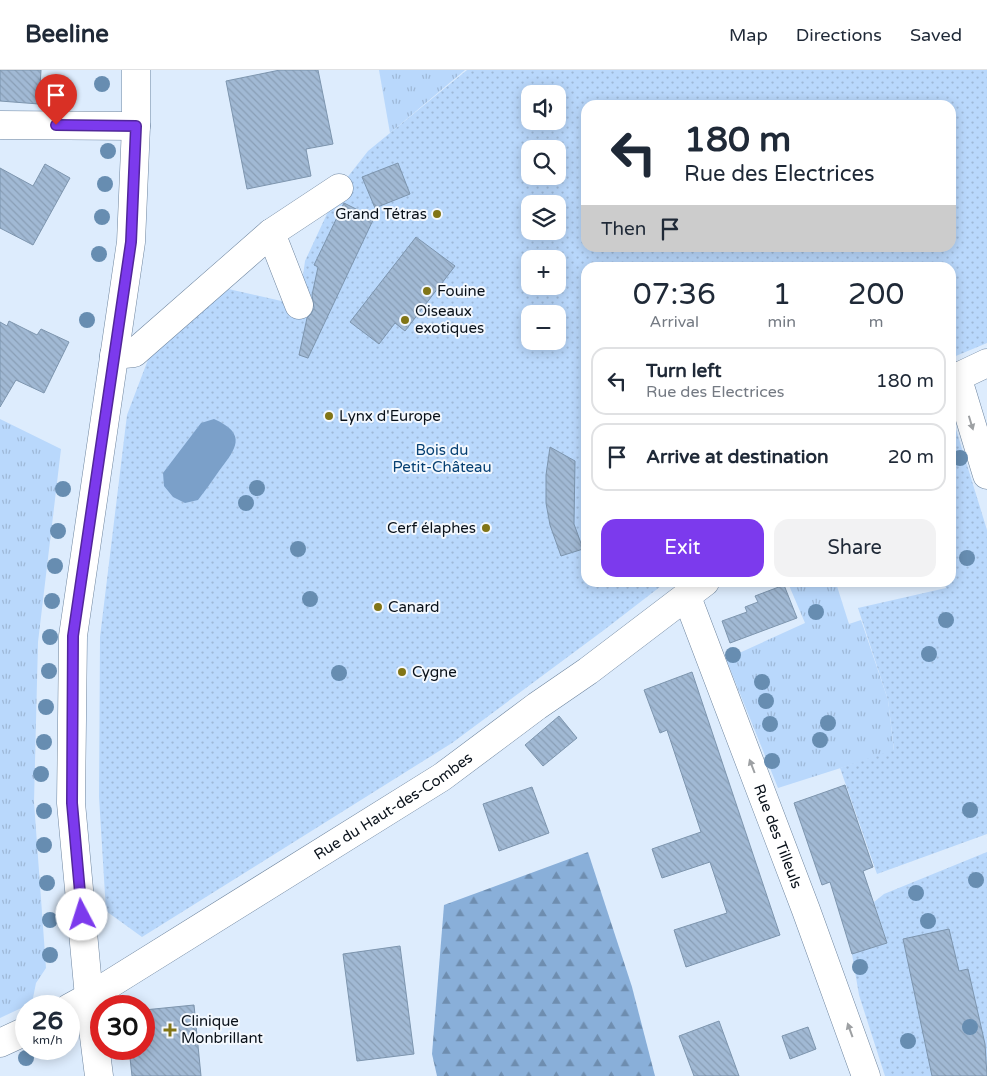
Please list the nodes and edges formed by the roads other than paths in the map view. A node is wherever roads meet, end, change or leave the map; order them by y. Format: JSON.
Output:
{"nodes":[{"id":1,"x":136,"y":70,"type":"edge"},
{"id":2,"x":0,"y":125,"type":"edge"},
{"id":3,"x":136,"y":126,"type":"junction"},
{"id":4,"x":339,"y":188,"type":"dead end"},
{"id":5,"x":272,"y":233,"type":"junction"},
{"id":6,"x":299,"y":305,"type":"dead end"},
{"id":7,"x":114,"y":355,"type":"junction"},
{"id":8,"x":987,"y":363,"type":"edge"},
{"id":9,"x":956,"y":377,"type":"edge"},
{"id":10,"x":956,"y":384,"type":"edge"},
{"id":11,"x":987,"y":475,"type":"edge"},
{"id":12,"x":696,"y":590,"type":"edge"},
{"id":13,"x":79,"y":995,"type":"edge"},
{"id":14,"x":80,"y":1001,"type":"edge"},
{"id":15,"x":80,"y":1006,"type":"edge"},
{"id":16,"x":15,"y":1036,"type":"edge"},
{"id":17,"x":0,"y":1043,"type":"edge"},
{"id":18,"x":100,"y":1076,"type":"edge"},
{"id":19,"x":866,"y":1076,"type":"edge"}],
"edges":[{"from":1,"to":3,"type":"street"},
{"from":2,"to":3,"type":"street"},
{"from":3,"to":7,"type":"street"},
{"from":4,"to":5,"type":"street"},
{"from":5,"to":6,"type":"street"},
{"from":5,"to":7,"type":"street"},
{"from":7,"to":13,"type":"street"},
{"from":8,"to":9,"type":"street"},
{"from":10,"to":11,"type":"street","one_way":true},
{"from":12,"to":14,"type":"street","name":"Rue du Haut-des-Combes"},
{"from":19,"to":12,"type":"street","name":"Rue des Tilleuls","one_way":true},
{"from":15,"to":18,"type":"street"},
{"from":16,"to":17,"type":"street"}]}
